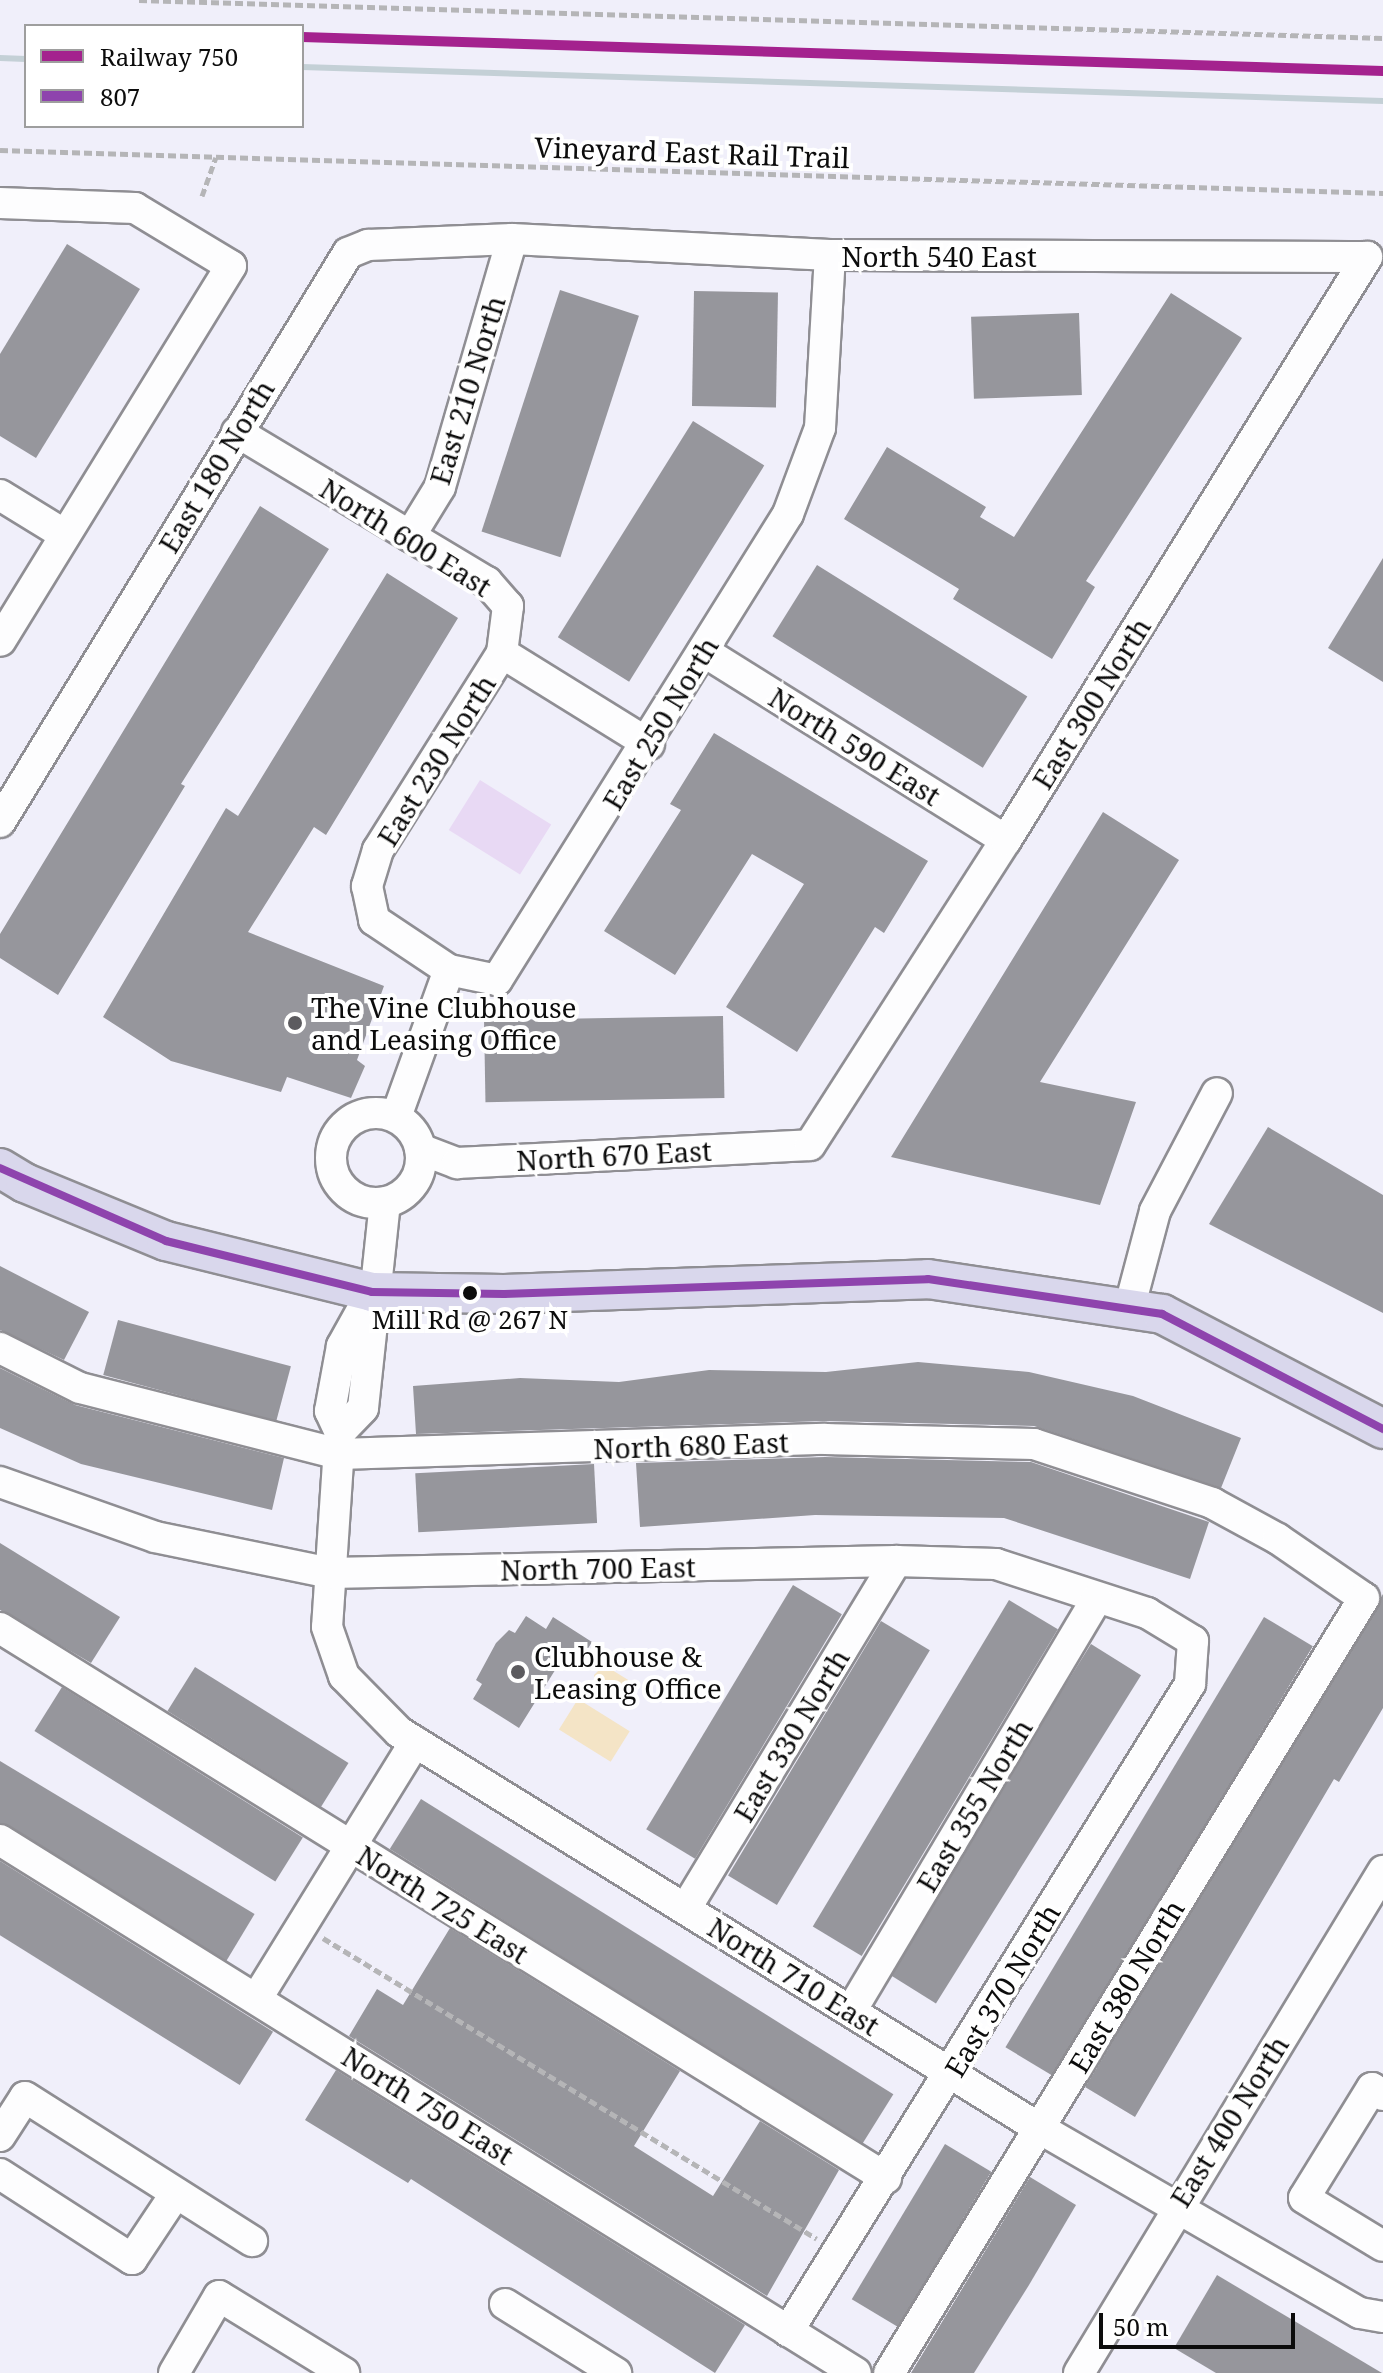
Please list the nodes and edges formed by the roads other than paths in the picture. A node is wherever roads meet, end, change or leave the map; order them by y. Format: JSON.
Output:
{"nodes":[{"id":1,"x":0,"y":203,"type":"edge"},
{"id":2,"x":512,"y":239,"type":"junction"},
{"id":3,"x":830,"y":255,"type":"junction"},
{"id":4,"x":1367,"y":257,"type":"joint"},
{"id":5,"x":237,"y":432,"type":"junction"},
{"id":6,"x":0,"y":495,"type":"edge"},
{"id":7,"x":65,"y":535,"type":"junction"},
{"id":8,"x":410,"y":536,"type":"junction"},
{"id":9,"x":0,"y":641,"type":"edge"},
{"id":10,"x":703,"y":651,"type":"junction"},
{"id":11,"x":502,"y":653,"type":"junction"},
{"id":12,"x":649,"y":744,"type":"junction"},
{"id":13,"x":0,"y":822,"type":"edge"},
{"id":14,"x":1006,"y":840,"type":"junction"},
{"id":15,"x":449,"y":970,"type":"junction"},
{"id":16,"x":1217,"y":1093,"type":"dead end"},
{"id":17,"x":396,"y":1117,"type":"junction"},
{"id":18,"x":810,"y":1145,"type":"joint"},
{"id":19,"x":420,"y":1149,"type":"junction"},
{"id":20,"x":0,"y":1168,"type":"edge"},
{"id":21,"x":385,"y":1202,"type":"junction"},
{"id":22,"x":372,"y":1292,"type":"junction"},
{"id":23,"x":1129,"y":1309,"type":"junction"},
{"id":24,"x":0,"y":1348,"type":"edge"},
{"id":25,"x":1383,"y":1429,"type":"edge"},
{"id":26,"x":339,"y":1443,"type":"junction"},
{"id":27,"x":0,"y":1482,"type":"edge"},
{"id":28,"x":896,"y":1561,"type":"junction"},
{"id":29,"x":330,"y":1573,"type":"junction"},
{"id":30,"x":1364,"y":1598,"type":"joint"},
{"id":31,"x":1097,"y":1599,"type":"junction"},
{"id":32,"x":0,"y":1628,"type":"edge"},
{"id":33,"x":1193,"y":1641,"type":"joint"},
{"id":34,"x":415,"y":1742,"type":"junction"},
{"id":35,"x":0,"y":1840,"type":"edge"},
{"id":36,"x":350,"y":1847,"type":"junction"},
{"id":37,"x":1383,"y":1871,"type":"edge"},
{"id":38,"x":686,"y":1908,"type":"junction"},
{"id":39,"x":257,"y":1998,"type":"junction"},
{"id":40,"x":851,"y":2011,"type":"junction"},
{"id":41,"x":951,"y":2073,"type":"junction"},
{"id":42,"x":12,"y":2093,"type":"edge"},
{"id":43,"x":1383,"y":2095,"type":"edge"},
{"id":44,"x":1039,"y":2128,"type":"junction"},
{"id":45,"x":0,"y":2136,"type":"edge"},
{"id":46,"x":0,"y":2174,"type":"edge"},
{"id":47,"x":886,"y":2178,"type":"junction"},
{"id":48,"x":176,"y":2193,"type":"junction"},
{"id":49,"x":1175,"y":2207,"type":"junction"},
{"id":50,"x":252,"y":2241,"type":"dead end"},
{"id":51,"x":1383,"y":2246,"type":"edge"},
{"id":52,"x":505,"y":2304,"type":"dead end"},
{"id":53,"x":1383,"y":2317,"type":"edge"},
{"id":54,"x":788,"y":2331,"type":"junction"},
{"id":55,"x":174,"y":2373,"type":"edge"},
{"id":56,"x":344,"y":2373,"type":"edge"},
{"id":57,"x":616,"y":2373,"type":"edge"},
{"id":58,"x":856,"y":2373,"type":"edge"},
{"id":59,"x":889,"y":2373,"type":"edge"},
{"id":60,"x":1079,"y":2373,"type":"edge"}],
"edges":[{"from":1,"to":7,"type":"street"},
{"from":2,"to":3,"type":"street","name":"North 540 East"},
{"from":2,"to":5,"type":"street","name":"East 180 North"},
{"from":2,"to":8,"type":"street","name":"East 210 North"},
{"from":3,"to":4,"type":"street","name":"North 540 East"},
{"from":3,"to":10,"type":"street","name":"East 250 North"},
{"from":4,"to":14,"type":"street","name":"East 300 North"},
{"from":5,"to":8,"type":"street","name":"North 600 East"},
{"from":5,"to":13,"type":"street","name":"East 180 North"},
{"from":6,"to":7,"type":"street"},
{"from":7,"to":9,"type":"street"},
{"from":8,"to":11,"type":"street","name":"North 600 East"},
{"from":10,"to":12,"type":"street","name":"East 250 North"},
{"from":10,"to":14,"type":"street","name":"North 590 East"},
{"from":11,"to":12,"type":"street"},
{"from":11,"to":15,"type":"street","name":"East 230 North"},
{"from":12,"to":15,"type":"street","name":"East 250 North"},
{"from":14,"to":18,"type":"street","name":"East 300 North"},
{"from":15,"to":17,"type":"street"},
{"from":16,"to":23,"type":"street"},
{"from":17,"to":19,"type":"street"},
{"from":17,"to":21,"type":"street"},
{"from":18,"to":19,"type":"street","name":"North 670 East"},
{"from":19,"to":21,"type":"street"},
{"from":20,"to":22,"type":"main road"},
{"from":21,"to":22,"type":"street"},
{"from":22,"to":23,"type":"main road"},
{"from":22,"to":26,"type":"street","name":"North 710 East"},
{"from":23,"to":25,"type":"main road"},
{"from":24,"to":26,"type":"street","name":"North 680 East"},
{"from":26,"to":29,"type":"street","name":"North 710 East"},
{"from":26,"to":30,"type":"street","name":"North 680 East"},
{"from":27,"to":29,"type":"street","name":"North 700 East"},
{"from":28,"to":29,"type":"street","name":"North 700 East"},
{"from":28,"to":31,"type":"street","name":"North 700 East"},
{"from":28,"to":38,"type":"street","name":"East 330 North"},
{"from":29,"to":34,"type":"street","name":"North 710 East"},
{"from":30,"to":44,"type":"street","name":"East 380 North"},
{"from":31,"to":33,"type":"street","name":"North 700 East"},
{"from":31,"to":40,"type":"street","name":"East 355 North"},
{"from":32,"to":36,"type":"street","name":"North 725 East"},
{"from":33,"to":41,"type":"street","name":"East 370 North"},
{"from":34,"to":36,"type":"street"},
{"from":34,"to":38,"type":"street","name":"North 710 East"},
{"from":35,"to":39,"type":"street","name":"North 750 East"},
{"from":36,"to":39,"type":"street"},
{"from":36,"to":47,"type":"street","name":"North 725 East"},
{"from":37,"to":49,"type":"street","name":"East 400 North"},
{"from":38,"to":40,"type":"street","name":"North 710 East"},
{"from":39,"to":54,"type":"street","name":"North 750 East"},
{"from":40,"to":41,"type":"street","name":"North 710 East"},
{"from":41,"to":44,"type":"street","name":"North 710 East"},
{"from":41,"to":47,"type":"street","name":"East 370 North"},
{"from":42,"to":45,"type":"street"},
{"from":42,"to":48,"type":"street"},
{"from":43,"to":51,"type":"street"},
{"from":44,"to":49,"type":"street","name":"North 710 East"},
{"from":44,"to":59,"type":"street","name":"East 380 North"},
{"from":46,"to":48,"type":"street"},
{"from":47,"to":54,"type":"street","name":"East 370 North"},
{"from":48,"to":50,"type":"street"},
{"from":49,"to":53,"type":"street"},
{"from":49,"to":60,"type":"street","name":"East 400 North"},
{"from":52,"to":57,"type":"street"},
{"from":54,"to":58,"type":"street","name":"North 750 East"},
{"from":55,"to":56,"type":"street"}]}
